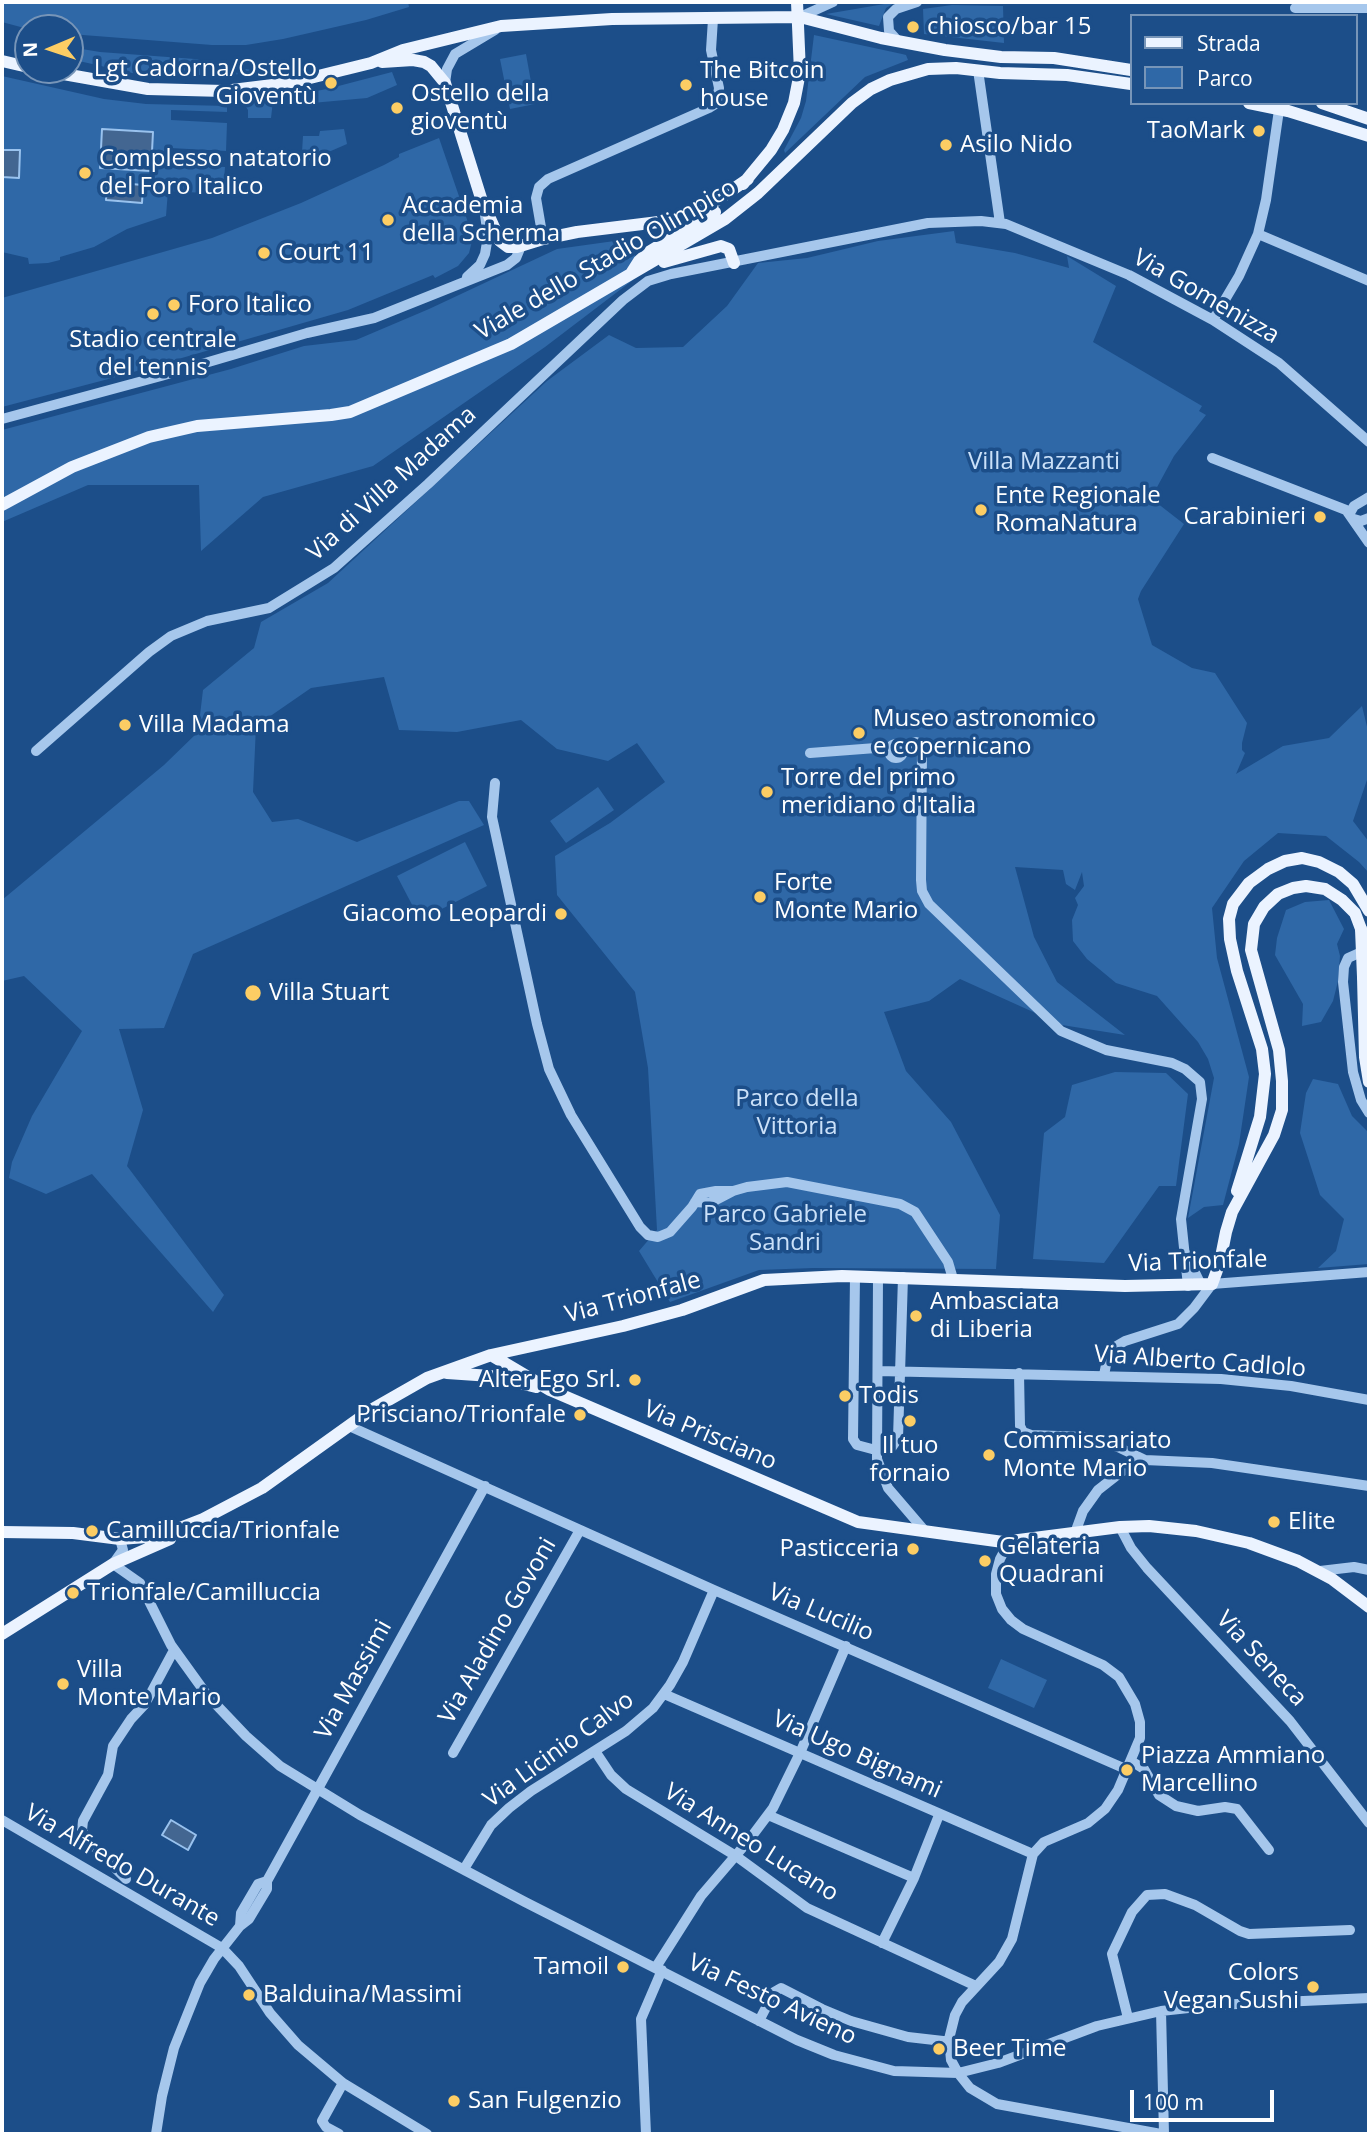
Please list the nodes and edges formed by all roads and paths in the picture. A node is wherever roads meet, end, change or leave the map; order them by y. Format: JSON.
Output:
{"nodes":[{"id":1,"x":797,"y":2,"type":"edge"},
{"id":2,"x":833,"y":2,"type":"edge"},
{"id":3,"x":917,"y":2,"type":"edge"},
{"id":4,"x":1369,"y":8,"type":"edge"},
{"id":5,"x":1295,"y":9,"type":"edge"},
{"id":6,"x":800,"y":17,"type":"junction"},
{"id":7,"x":713,"y":19,"type":"junction"},
{"id":8,"x":501,"y":26,"type":"junction"},
{"id":9,"x":898,"y":42,"type":"junction"},
{"id":10,"x":371,"y":63,"type":"junction"},
{"id":11,"x":978,"y":70,"type":"junction"},
{"id":12,"x":1130,"y":70,"type":"edge"},
{"id":13,"x":84,"y":78,"type":"edge"},
{"id":14,"x":444,"y":83,"type":"junction"},
{"id":15,"x":1130,"y":84,"type":"edge"},
{"id":16,"x":1328,"y":105,"type":"edge"},
{"id":17,"x":1280,"y":106,"type":"edge"},
{"id":18,"x":1369,"y":119,"type":"edge"},
{"id":19,"x":1369,"y":136,"type":"edge"},
{"id":20,"x":748,"y":179,"type":"junction"},
{"id":21,"x":481,"y":198,"type":"junction"},
{"id":22,"x":1000,"y":223,"type":"junction"},
{"id":23,"x":1258,"y":234,"type":"junction"},
{"id":24,"x":543,"y":239,"type":"junction"},
{"id":25,"x":521,"y":246,"type":"junction"},
{"id":26,"x":734,"y":263,"type":"junction"},
{"id":27,"x":630,"y":275,"type":"junction"},
{"id":28,"x":1369,"y":281,"type":"edge"},
{"id":29,"x":458,"y":283,"type":"junction"},
{"id":30,"x":1213,"y":320,"type":"junction"},
{"id":31,"x":2,"y":419,"type":"edge"},
{"id":32,"x":1369,"y":442,"type":"edge"},
{"id":33,"x":1212,"y":458,"type":"dead end"},
{"id":34,"x":1369,"y":497,"type":"edge"},
{"id":35,"x":2,"y":505,"type":"edge"},
{"id":36,"x":1352,"y":516,"type":"junction"},
{"id":37,"x":1369,"y":518,"type":"edge"},
{"id":38,"x":1369,"y":543,"type":"edge"},
{"id":39,"x":36,"y":751,"type":"dead end"},
{"id":40,"x":810,"y":753,"type":"dead end"},
{"id":41,"x":495,"y":783,"type":"dead end"},
{"id":42,"x":921,"y":806,"type":"junction"},
{"id":43,"x":946,"y":806,"type":"dead end"},
{"id":44,"x":1369,"y":911,"type":"edge"},
{"id":45,"x":1369,"y":952,"type":"edge"},
{"id":46,"x":1369,"y":1082,"type":"edge"},
{"id":47,"x":1369,"y":1113,"type":"edge"},
{"id":48,"x":1233,"y":1212,"type":"junction"},
{"id":49,"x":1184,"y":1249,"type":"junction"},
{"id":50,"x":1369,"y":1272,"type":"edge"},
{"id":51,"x":855,"y":1276,"type":"junction"},
{"id":52,"x":878,"y":1277,"type":"junction"},
{"id":53,"x":903,"y":1277,"type":"junction"},
{"id":54,"x":953,"y":1279,"type":"junction"},
{"id":55,"x":1207,"y":1285,"type":"junction"},
{"id":56,"x":1188,"y":1286,"type":"junction"},
{"id":57,"x":491,"y":1355,"type":"junction"},
{"id":58,"x":878,"y":1371,"type":"junction"},
{"id":59,"x":900,"y":1371,"type":"junction"},
{"id":60,"x":441,"y":1372,"type":"junction"},
{"id":61,"x":1019,"y":1373,"type":"junction"},
{"id":62,"x":1104,"y":1375,"type":"junction"},
{"id":63,"x":550,"y":1390,"type":"junction"},
{"id":64,"x":1369,"y":1400,"type":"edge"},
{"id":65,"x":349,"y":1426,"type":"junction"},
{"id":66,"x":876,"y":1448,"type":"junction"},
{"id":67,"x":1145,"y":1460,"type":"junction"},
{"id":68,"x":485,"y":1486,"type":"junction"},
{"id":69,"x":1369,"y":1486,"type":"edge"},
{"id":70,"x":203,"y":1519,"type":"junction"},
{"id":71,"x":1120,"y":1527,"type":"junction"},
{"id":72,"x":580,"y":1530,"type":"junction"},
{"id":73,"x":923,"y":1530,"type":"junction"},
{"id":74,"x":2,"y":1532,"type":"edge"},
{"id":75,"x":1075,"y":1533,"type":"junction"},
{"id":76,"x":120,"y":1539,"type":"junction"},
{"id":77,"x":1009,"y":1542,"type":"junction"},
{"id":78,"x":113,"y":1564,"type":"junction"},
{"id":79,"x":1369,"y":1570,"type":"edge"},
{"id":80,"x":1320,"y":1572,"type":"junction"},
{"id":81,"x":714,"y":1590,"type":"junction"},
{"id":82,"x":1369,"y":1607,"type":"edge"},
{"id":83,"x":2,"y":1634,"type":"edge"},
{"id":84,"x":846,"y":1646,"type":"junction"},
{"id":85,"x":174,"y":1650,"type":"junction"},
{"id":86,"x":664,"y":1694,"type":"junction"},
{"id":87,"x":595,"y":1751,"type":"junction"},
{"id":88,"x":453,"y":1753,"type":"dead end"},
{"id":89,"x":800,"y":1753,"type":"junction"},
{"id":90,"x":1131,"y":1762,"type":"junction"},
{"id":91,"x":317,"y":1790,"type":"junction"},
{"id":92,"x":768,"y":1815,"type":"junction"},
{"id":93,"x":939,"y":1815,"type":"junction"},
{"id":94,"x":2,"y":1820,"type":"edge"},
{"id":95,"x":1369,"y":1823,"type":"edge"},
{"id":96,"x":1269,"y":1850,"type":"dead end"},
{"id":97,"x":1032,"y":1854,"type":"junction"},
{"id":98,"x":736,"y":1856,"type":"junction"},
{"id":99,"x":464,"y":1869,"type":"junction"},
{"id":100,"x":914,"y":1878,"type":"junction"},
{"id":101,"x":126,"y":1879,"type":"dead end"},
{"id":102,"x":1350,"y":1930,"type":"dead end"},
{"id":103,"x":882,"y":1943,"type":"junction"},
{"id":104,"x":222,"y":1948,"type":"junction"},
{"id":105,"x":659,"y":1969,"type":"junction"},
{"id":106,"x":976,"y":1986,"type":"junction"},
{"id":107,"x":1369,"y":1998,"type":"edge"},
{"id":108,"x":1161,"y":2011,"type":"junction"},
{"id":109,"x":1128,"y":2018,"type":"junction"},
{"id":110,"x":759,"y":2021,"type":"junction"},
{"id":111,"x":943,"y":2041,"type":"dead end"},
{"id":112,"x":958,"y":2073,"type":"junction"},
{"id":113,"x":343,"y":2083,"type":"junction"},
{"id":114,"x":156,"y":2134,"type":"edge"},
{"id":115,"x":339,"y":2134,"type":"edge"},
{"id":116,"x":427,"y":2134,"type":"edge"},
{"id":117,"x":646,"y":2134,"type":"edge"},
{"id":118,"x":1163,"y":2134,"type":"edge"}],
"edges":[{"from":1,"to":6,"type":"main road"},
{"from":2,"to":6,"type":"street"},
{"from":3,"to":9,"type":"street"},
{"from":4,"to":5,"type":"street"},
{"from":6,"to":7,"type":"main road"},
{"from":6,"to":9,"type":"main road"},
{"from":6,"to":20,"type":"main road"},
{"from":7,"to":8,"type":"main road"},
{"from":7,"to":24,"type":"street"},
{"from":8,"to":10,"type":"main road"},
{"from":8,"to":14,"type":"street"},
{"from":9,"to":12,"type":"main road"},
{"from":10,"to":13,"type":"main road"},
{"from":10,"to":14,"type":"main road"},
{"from":11,"to":15,"type":"main road","name":"Viale dello Stadio Olimpico"},
{"from":11,"to":22,"type":"street"},
{"from":11,"to":27,"type":"main road","name":"Viale dello Stadio Olimpico"},
{"from":14,"to":21,"type":"main road"},
{"from":16,"to":18,"type":"main road"},
{"from":17,"to":19,"type":"main road"},
{"from":17,"to":23,"type":"street"},
{"from":20,"to":24,"type":"main road"},
{"from":20,"to":27,"type":"main road"},
{"from":21,"to":25,"type":"main road"},
{"from":21,"to":29,"type":"street"},
{"from":22,"to":26,"type":"street","name":"Via di Villa Madama"},
{"from":22,"to":30,"type":"street","name":"Via Gomenizza"},
{"from":23,"to":28,"type":"street"},
{"from":23,"to":30,"type":"street"},
{"from":24,"to":25,"type":"main road"},
{"from":25,"to":29,"type":"street"},
{"from":26,"to":27,"type":"main road"},
{"from":26,"to":39,"type":"street","name":"Via di Villa Madama"},
{"from":27,"to":35,"type":"main road","name":"Viale dello Stadio Olimpico"},
{"from":29,"to":31,"type":"street"},
{"from":30,"to":32,"type":"street","name":"Via Gomenizza"},
{"from":33,"to":36,"type":"street"},
{"from":34,"to":36,"type":"street"},
{"from":36,"to":37,"type":"street"},
{"from":36,"to":38,"type":"street"},
{"from":40,"to":42,"type":"street"},
{"from":41,"to":54,"type":"street"},
{"from":42,"to":43,"type":"street"},
{"from":42,"to":49,"type":"street"},
{"from":44,"to":48,"type":"main road"},
{"from":45,"to":47,"type":"street"},
{"from":46,"to":48,"type":"main road","bridge":true},
{"from":48,"to":55,"type":"main road"},
{"from":49,"to":55,"type":"street"},
{"from":49,"to":56,"type":"street"},
{"from":50,"to":55,"type":"street","name":"Via Trionfale"},
{"from":51,"to":52,"type":"main road","name":"Via Trionfale"},
{"from":51,"to":57,"type":"main road","name":"Via Trionfale"},
{"from":51,"to":66,"type":"street"},
{"from":52,"to":53,"type":"main road","name":"Via Trionfale"},
{"from":52,"to":58,"type":"street"},
{"from":53,"to":54,"type":"main road","name":"Via Trionfale"},
{"from":53,"to":59,"type":"street"},
{"from":54,"to":56,"type":"main road","name":"Via Trionfale"},
{"from":55,"to":56,"type":"main road","name":"Via Trionfale"},
{"from":55,"to":62,"type":"street"},
{"from":57,"to":60,"type":"main road","name":"Via Trionfale"},
{"from":57,"to":63,"type":"main road","name":"Via Prisciano"},
{"from":58,"to":59,"type":"street","name":"Via Alberto Cadlolo"},
{"from":58,"to":66,"type":"street"},
{"from":59,"to":61,"type":"street","name":"Via Alberto Cadlolo"},
{"from":59,"to":66,"type":"street"},
{"from":60,"to":63,"type":"main road","name":"Via Prisciano"},
{"from":60,"to":65,"type":"main road","name":"Via Trionfale"},
{"from":61,"to":62,"type":"street","name":"Via Alberto Cadlolo"},
{"from":61,"to":67,"type":"street"},
{"from":62,"to":64,"type":"street","name":"Via Alberto Cadlolo"},
{"from":63,"to":73,"type":"main road","name":"Via Prisciano"},
{"from":65,"to":68,"type":"street","name":"Via Lucilio"},
{"from":65,"to":70,"type":"main road","name":"Via Trionfale"},
{"from":66,"to":73,"type":"street"},
{"from":67,"to":69,"type":"street"},
{"from":67,"to":75,"type":"street"},
{"from":68,"to":72,"type":"street","name":"Via Lucilio"},
{"from":68,"to":91,"type":"street","name":"Via Massimi"},
{"from":70,"to":76,"type":"main road","name":"Via Trionfale"},
{"from":70,"to":78,"type":"main road","name":"Via Trionfale"},
{"from":71,"to":75,"type":"main road","name":"Via Prisciano"},
{"from":71,"to":80,"type":"main road","name":"Via Prisciano"},
{"from":71,"to":95,"type":"street","name":"Via Seneca"},
{"from":72,"to":81,"type":"street","name":"Via Lucilio"},
{"from":72,"to":88,"type":"street","name":"Via Aladino Govoni"},
{"from":73,"to":77,"type":"main road","name":"Via Prisciano"},
{"from":74,"to":76,"type":"main road","name":"Via Trionfale"},
{"from":75,"to":77,"type":"main road","name":"Via Prisciano"},
{"from":76,"to":78,"type":"street"},
{"from":77,"to":90,"type":"street"},
{"from":78,"to":83,"type":"main road","name":"Via Trionfale"},
{"from":78,"to":85,"type":"street","name":"Via Festo Avieno"},
{"from":79,"to":80,"type":"street"},
{"from":80,"to":82,"type":"main road","name":"Via Prisciano"},
{"from":81,"to":84,"type":"street","name":"Via Lucilio"},
{"from":81,"to":86,"type":"street","name":"Via Licinio Calvo"},
{"from":84,"to":89,"type":"street"},
{"from":84,"to":90,"type":"street","name":"Via Lucilio"},
{"from":85,"to":91,"type":"street","name":"Via Festo Avieno"},
{"from":85,"to":101,"type":"street"},
{"from":86,"to":87,"type":"street","name":"Via Licinio Calvo"},
{"from":86,"to":89,"type":"street","name":"Via Ugo Bignami"},
{"from":87,"to":98,"type":"street","name":"Via Anneo Lucano"},
{"from":87,"to":99,"type":"street","name":"Via Licinio Calvo"},
{"from":89,"to":92,"type":"street"},
{"from":89,"to":93,"type":"street","name":"Via Ugo Bignami"},
{"from":90,"to":96,"type":"street"},
{"from":90,"to":97,"type":"street"},
{"from":91,"to":99,"type":"street","name":"Via Festo Avieno"},
{"from":91,"to":104,"type":"street","name":"Via Massimi"},
{"from":92,"to":98,"type":"street"},
{"from":92,"to":100,"type":"street"},
{"from":93,"to":97,"type":"street","name":"Via Ugo Bignami"},
{"from":93,"to":100,"type":"street"},
{"from":94,"to":104,"type":"street","name":"Via Alfredo Durante"},
{"from":97,"to":106,"type":"street"},
{"from":98,"to":103,"type":"street","name":"Via Anneo Lucano"},
{"from":98,"to":105,"type":"street"},
{"from":99,"to":105,"type":"street","name":"Via Festo Avieno"},
{"from":100,"to":103,"type":"street"},
{"from":102,"to":109,"type":"street"},
{"from":103,"to":106,"type":"street","name":"Via Anneo Lucano"},
{"from":104,"to":113,"type":"street","name":"Via Alfredo Durante"},
{"from":104,"to":114,"type":"street","name":"Via Massimi"},
{"from":105,"to":110,"type":"street","name":"Via Festo Avieno"},
{"from":105,"to":117,"type":"street"},
{"from":106,"to":112,"type":"street"},
{"from":107,"to":108,"type":"street","name":"Via Festo Avieno"},
{"from":108,"to":109,"type":"street","name":"Via Festo Avieno"},
{"from":108,"to":118,"type":"street"},
{"from":109,"to":112,"type":"street","name":"Via Festo Avieno"},
{"from":110,"to":111,"type":"street"},
{"from":110,"to":112,"type":"street","name":"Via Festo Avieno"},
{"from":112,"to":118,"type":"street"},
{"from":113,"to":115,"type":"street"},
{"from":113,"to":116,"type":"street","name":"Via Alfredo Durante"}]}
